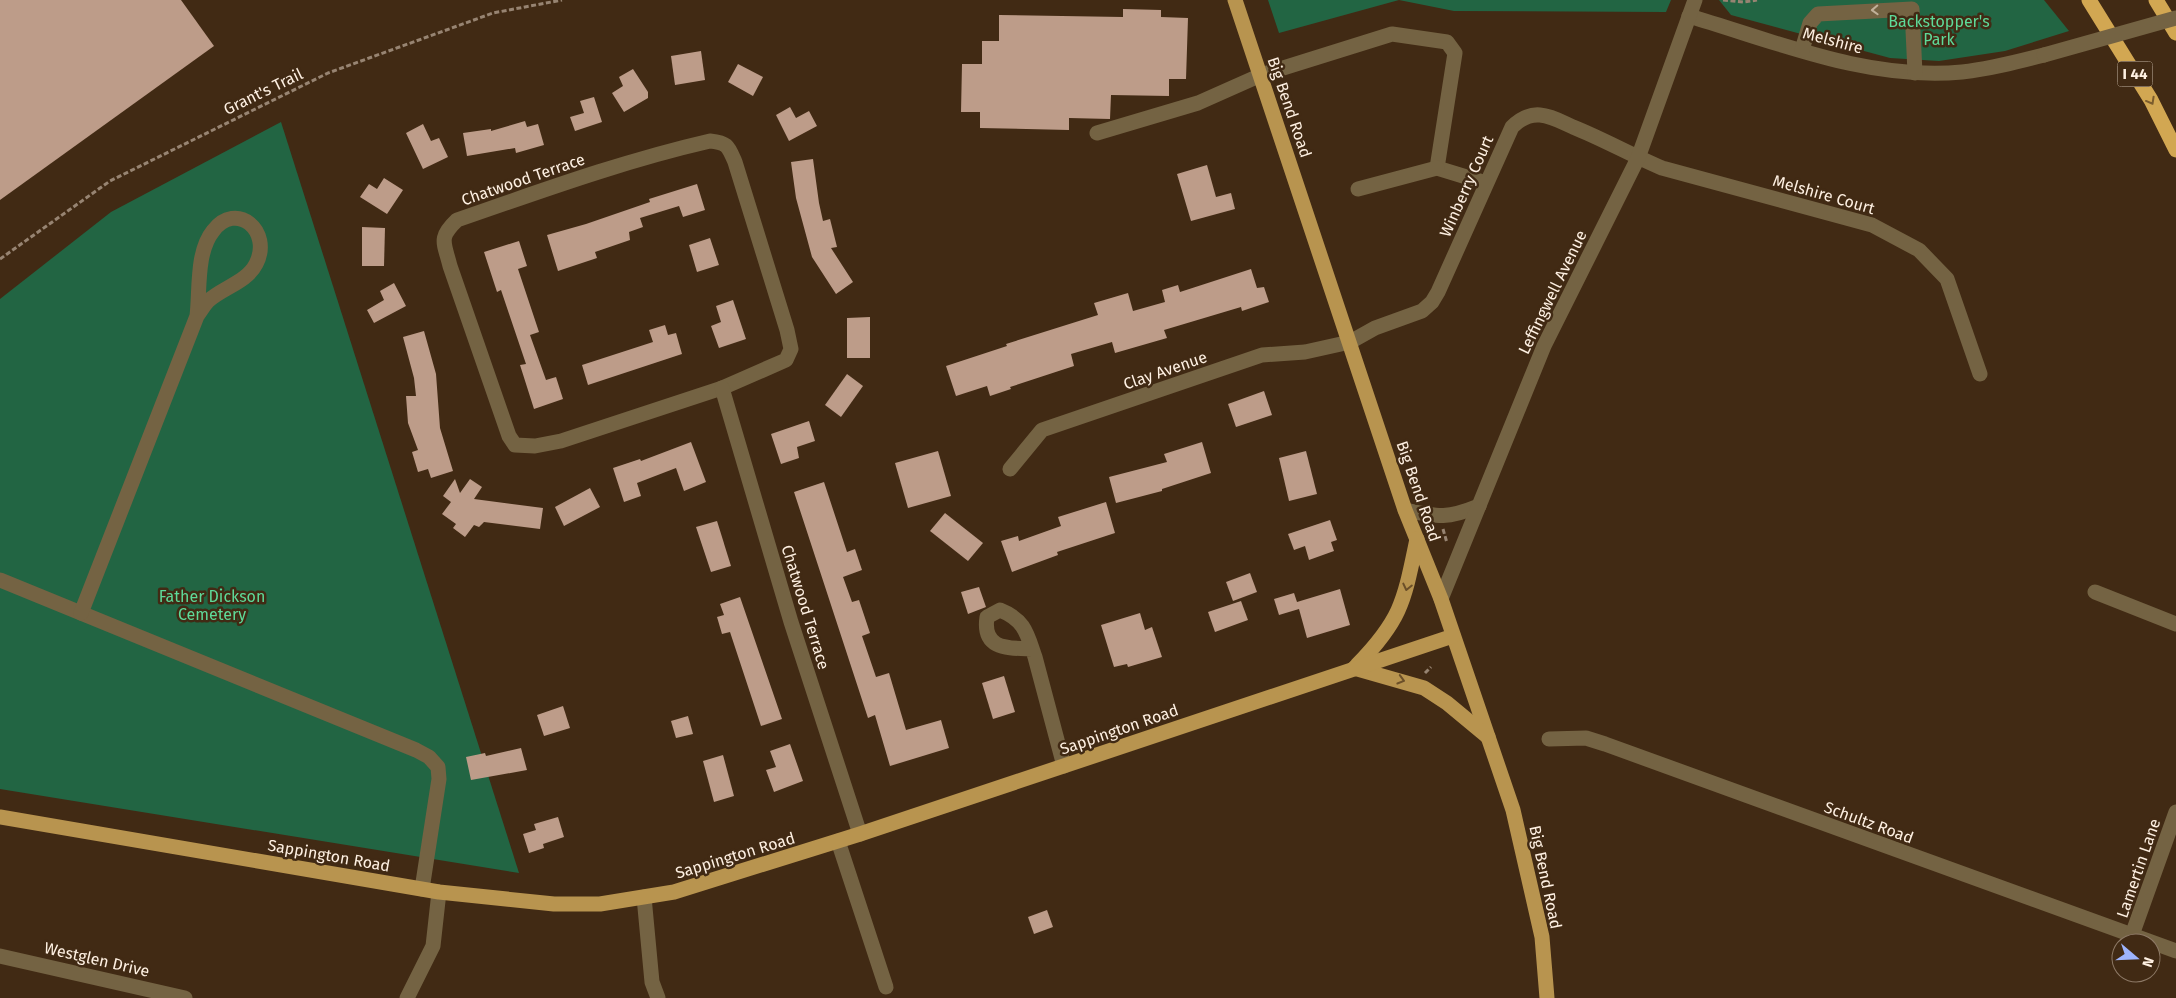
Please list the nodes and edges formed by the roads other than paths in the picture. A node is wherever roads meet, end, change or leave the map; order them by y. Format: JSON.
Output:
{"nodes":[{"id":1,"x":1235,"y":0,"type":"edge"},
{"id":2,"x":1695,"y":0,"type":"edge"},
{"id":3,"x":2089,"y":0,"type":"edge"},
{"id":4,"x":2156,"y":0,"type":"edge"},
{"id":5,"x":1689,"y":16,"type":"junction"},
{"id":6,"x":2176,"y":18,"type":"edge"},
{"id":7,"x":2176,"y":33,"type":"edge"},
{"id":8,"x":1802,"y":50,"type":"junction"},
{"id":9,"x":1915,"y":73,"type":"junction"},
{"id":10,"x":1261,"y":75,"type":"junction"},
{"id":11,"x":1097,"y":133,"type":"dead end"},
{"id":12,"x":2176,"y":150,"type":"edge"},
{"id":13,"x":1638,"y":158,"type":"junction"},
{"id":14,"x":1437,"y":168,"type":"junction"},
{"id":15,"x":1486,"y":184,"type":"junction"},
{"id":16,"x":1358,"y":189,"type":"dead end"},
{"id":17,"x":197,"y":316,"type":"junction"},
{"id":18,"x":1350,"y":342,"type":"junction"},
{"id":19,"x":1980,"y":374,"type":"dead end"},
{"id":20,"x":722,"y":388,"type":"junction"},
{"id":21,"x":1010,"y":469,"type":"dead end"},
{"id":22,"x":1479,"y":506,"type":"junction"},
{"id":23,"x":1405,"y":510,"type":"junction"},
{"id":24,"x":1416,"y":539,"type":"junction"},
{"id":25,"x":0,"y":580,"type":"edge"},
{"id":26,"x":2095,"y":592,"type":"dead end"},
{"id":27,"x":1441,"y":599,"type":"junction"},
{"id":28,"x":81,"y":613,"type":"junction"},
{"id":29,"x":2176,"y":624,"type":"edge"},
{"id":30,"x":1453,"y":636,"type":"junction"},
{"id":31,"x":1032,"y":649,"type":"dead end"},
{"id":32,"x":1354,"y":668,"type":"junction"},
{"id":33,"x":1490,"y":738,"type":"junction"},
{"id":34,"x":1549,"y":739,"type":"dead end"},
{"id":35,"x":1064,"y":766,"type":"junction"},
{"id":36,"x":2176,"y":812,"type":"edge"},
{"id":37,"x":0,"y":817,"type":"edge"},
{"id":38,"x":860,"y":834,"type":"junction"},
{"id":39,"x":838,"y":841,"type":"junction"},
{"id":40,"x":422,"y":889,"type":"junction"},
{"id":41,"x":439,"y":892,"type":"junction"},
{"id":42,"x":644,"y":897,"type":"junction"},
{"id":43,"x":2126,"y":933,"type":"edge"},
{"id":44,"x":2133,"y":933,"type":"edge"},
{"id":45,"x":2161,"y":946,"type":"edge"},
{"id":46,"x":2176,"y":951,"type":"edge"},
{"id":47,"x":0,"y":956,"type":"edge"},
{"id":48,"x":886,"y":987,"type":"dead end"},
{"id":49,"x":186,"y":998,"type":"edge"},
{"id":50,"x":407,"y":998,"type":"edge"},
{"id":51,"x":658,"y":998,"type":"edge"},
{"id":52,"x":1546,"y":998,"type":"edge"}],
"edges":[{"from":1,"to":10,"type":"main road","name":"Big Bend Road"},
{"from":2,"to":5,"type":"street","name":"Leffingwell Avenue"},
{"from":3,"to":12,"type":"highway","number":"I 44","one_way":true},
{"from":4,"to":7,"type":"highway"},
{"from":5,"to":8,"type":"street","name":"Melshire"},
{"from":5,"to":13,"type":"street","name":"Leffingwell Avenue"},
{"from":6,"to":9,"type":"street","name":"Melshire","bridge":true},
{"from":8,"to":9,"type":"street","name":"Melshire"},
{"from":9,"to":8,"type":"street","one_way":true},
{"from":10,"to":11,"type":"street"},
{"from":10,"to":14,"type":"street"},
{"from":10,"to":18,"type":"main road","name":"Big Bend Road"},
{"from":13,"to":15,"type":"street","name":"Winberry Court"},
{"from":13,"to":19,"type":"street","name":"Melshire Court"},
{"from":13,"to":22,"type":"street","name":"Leffingwell Avenue"},
{"from":14,"to":15,"type":"street"},
{"from":14,"to":16,"type":"street"},
{"from":15,"to":18,"type":"street","name":"Winberry Court"},
{"from":17,"to":17,"type":"street"},
{"from":17,"to":28,"type":"street"},
{"from":18,"to":21,"type":"street","name":"Clay Avenue"},
{"from":18,"to":23,"type":"main road","name":"Big Bend Road"},
{"from":20,"to":20,"type":"street","name":"Chatwood Terrace"},
{"from":20,"to":38,"type":"street","name":"Chatwood Terrace"},
{"from":22,"to":23,"type":"street"},
{"from":22,"to":27,"type":"street","name":"Leffingwell Avenue"},
{"from":23,"to":24,"type":"main road","name":"Big Bend Road"},
{"from":24,"to":27,"type":"main road","name":"Big Bend Road"},
{"from":24,"to":32,"type":"main road","one_way":true},
{"from":25,"to":28,"type":"street"},
{"from":26,"to":29,"type":"street"},
{"from":27,"to":30,"type":"main road","name":"Big Bend Road"},
{"from":28,"to":40,"type":"street"},
{"from":30,"to":32,"type":"main road","name":"Sappington Road"},
{"from":30,"to":33,"type":"main road","name":"Big Bend Road"},
{"from":31,"to":35,"type":"street"},
{"from":32,"to":33,"type":"main road","one_way":true},
{"from":32,"to":35,"type":"main road","name":"Sappington Road"},
{"from":33,"to":52,"type":"main road","name":"Big Bend Road"},
{"from":34,"to":43,"type":"street","name":"Schultz Road"},
{"from":35,"to":38,"type":"main road","name":"Sappington Road"},
{"from":36,"to":44,"type":"street","name":"Lamertin Lane"},
{"from":37,"to":40,"type":"main road","name":"Sappington Road"},
{"from":38,"to":39,"type":"main road","name":"Sappington Road"},
{"from":39,"to":42,"type":"main road","name":"Sappington Road"},
{"from":39,"to":48,"type":"street"},
{"from":40,"to":41,"type":"main road","name":"Sappington Road"},
{"from":41,"to":42,"type":"main road","name":"Sappington Road"},
{"from":41,"to":50,"type":"street"},
{"from":42,"to":51,"type":"street"},
{"from":45,"to":46,"type":"street","name":"Schultz Road"},
{"from":47,"to":49,"type":"street","name":"Westglen Drive"}]}
